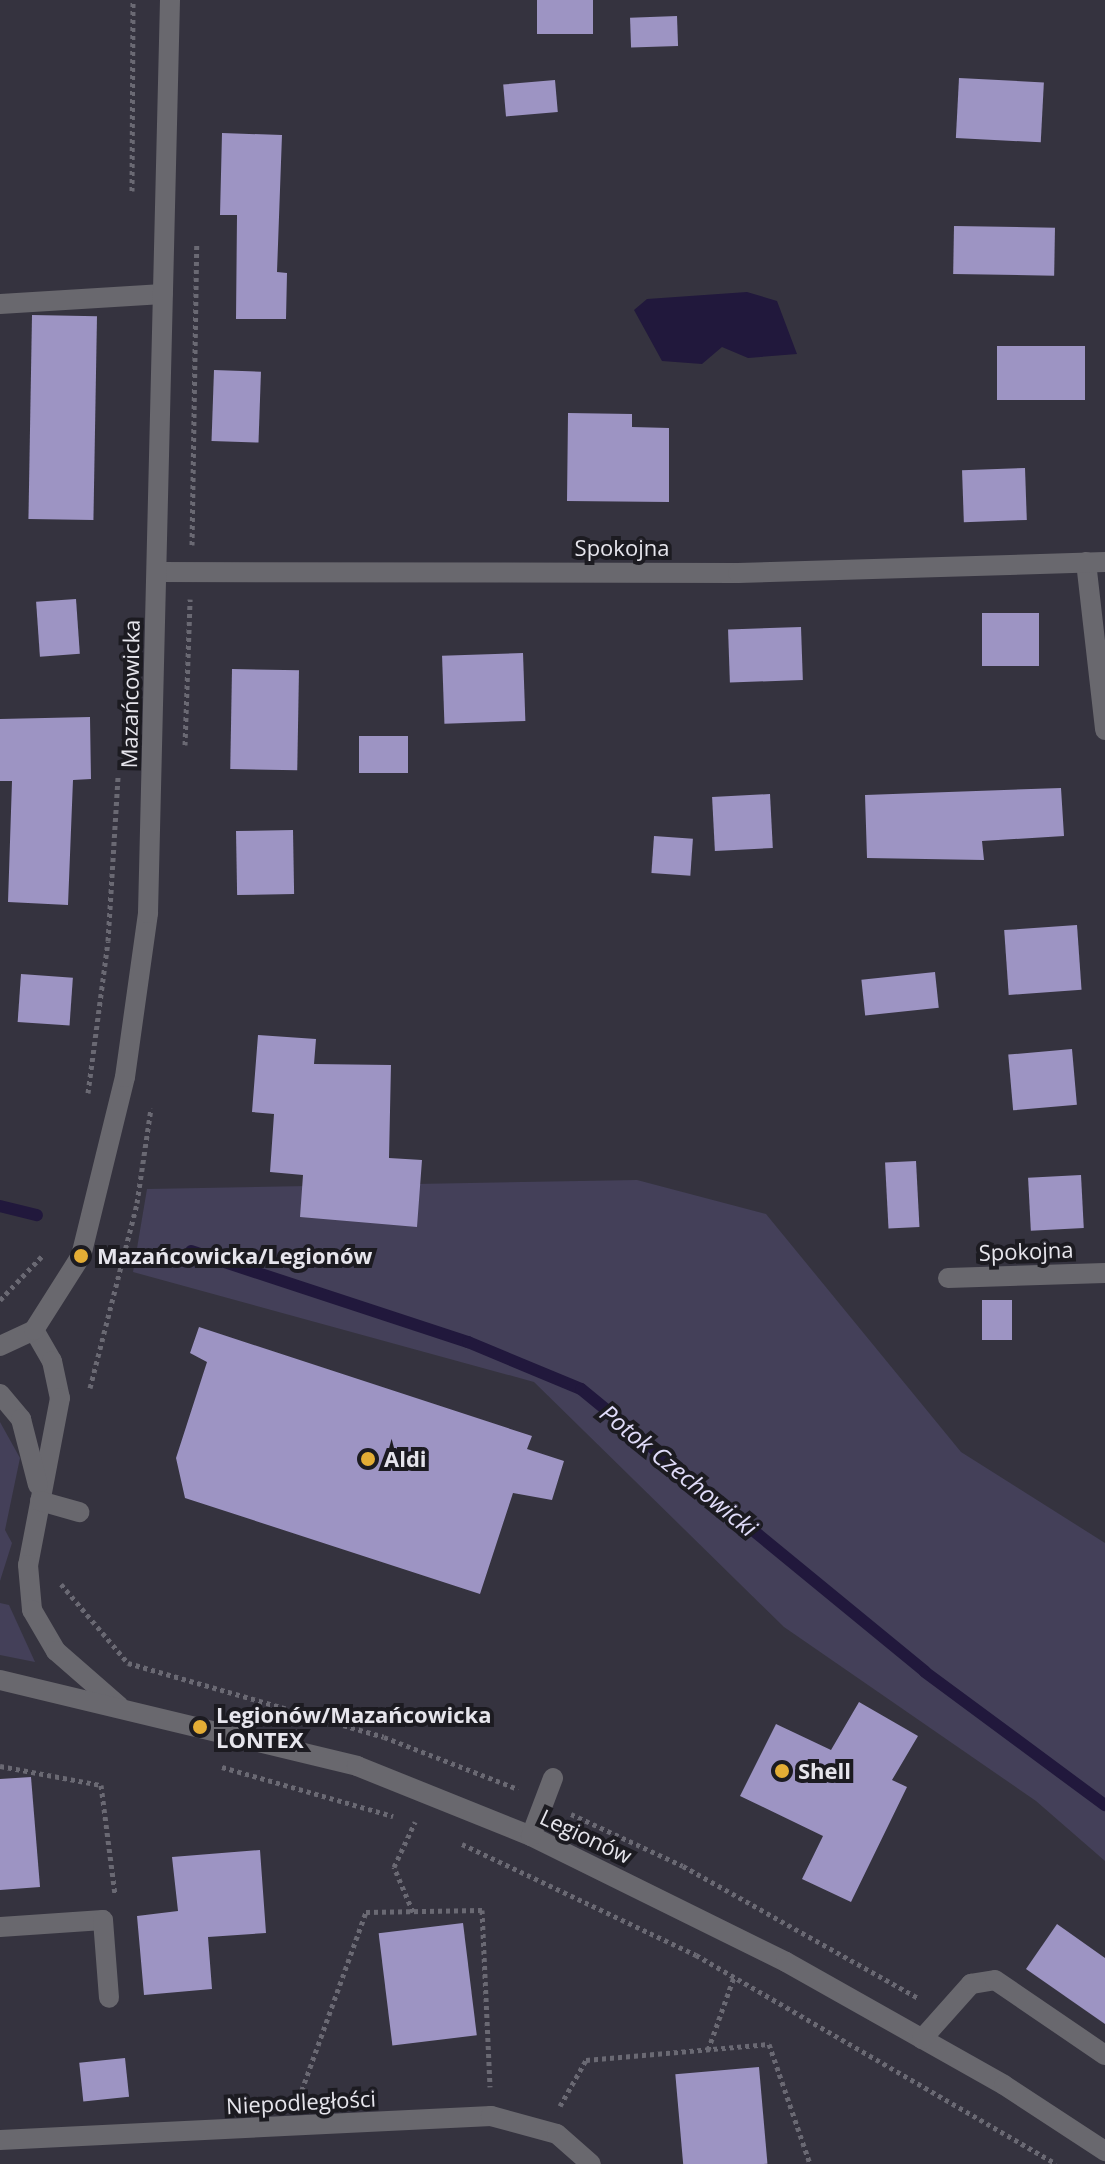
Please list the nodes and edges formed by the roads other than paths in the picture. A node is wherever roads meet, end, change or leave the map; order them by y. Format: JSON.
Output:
{"nodes":[{"id":1,"x":170,"y":0,"type":"edge"},
{"id":2,"x":163,"y":294,"type":"junction"},
{"id":3,"x":0,"y":304,"type":"edge"},
{"id":4,"x":1096,"y":562,"type":"edge"},
{"id":5,"x":157,"y":572,"type":"junction"},
{"id":6,"x":1105,"y":730,"type":"edge"},
{"id":7,"x":1105,"y":1273,"type":"edge"},
{"id":8,"x":948,"y":1278,"type":"dead end"},
{"id":9,"x":34,"y":1330,"type":"junction"},
{"id":10,"x":0,"y":1346,"type":"edge"},
{"id":11,"x":0,"y":1394,"type":"edge"},
{"id":12,"x":40,"y":1501,"type":"junction"},
{"id":13,"x":79,"y":1512,"type":"dead end"},
{"id":14,"x":0,"y":1680,"type":"edge"},
{"id":15,"x":121,"y":1708,"type":"junction"},
{"id":16,"x":553,"y":1778,"type":"dead end"},
{"id":17,"x":531,"y":1836,"type":"junction"},
{"id":18,"x":0,"y":1927,"type":"edge"},
{"id":19,"x":109,"y":1998,"type":"dead end"},
{"id":20,"x":922,"y":2039,"type":"junction"},
{"id":21,"x":1105,"y":2055,"type":"edge"},
{"id":22,"x":0,"y":2140,"type":"edge"},
{"id":23,"x":1105,"y":2151,"type":"edge"},
{"id":24,"x":591,"y":2164,"type":"edge"}],
"edges":[{"from":1,"to":2,"type":"street","name":"Mazańcowicka"},
{"from":2,"to":3,"type":"street"},
{"from":2,"to":5,"type":"street","name":"Mazańcowicka"},
{"from":4,"to":5,"type":"street","name":"Spokojna"},
{"from":4,"to":6,"type":"street","name":"Spokojna"},
{"from":5,"to":9,"type":"street","name":"Mazańcowicka"},
{"from":7,"to":8,"type":"street","name":"Spokojna"},
{"from":9,"to":10,"type":"street"},
{"from":9,"to":12,"type":"street"},
{"from":11,"to":12,"type":"street"},
{"from":12,"to":13,"type":"street"},
{"from":12,"to":15,"type":"street"},
{"from":14,"to":15,"type":"street","name":"Legionów"},
{"from":15,"to":17,"type":"street","name":"Legionów"},
{"from":16,"to":17,"type":"street"},
{"from":17,"to":20,"type":"street","name":"Legionów"},
{"from":18,"to":19,"type":"street"},
{"from":20,"to":21,"type":"street"},
{"from":20,"to":23,"type":"street","name":"Legionów"},
{"from":22,"to":24,"type":"street","name":"Niepodległości"}]}
